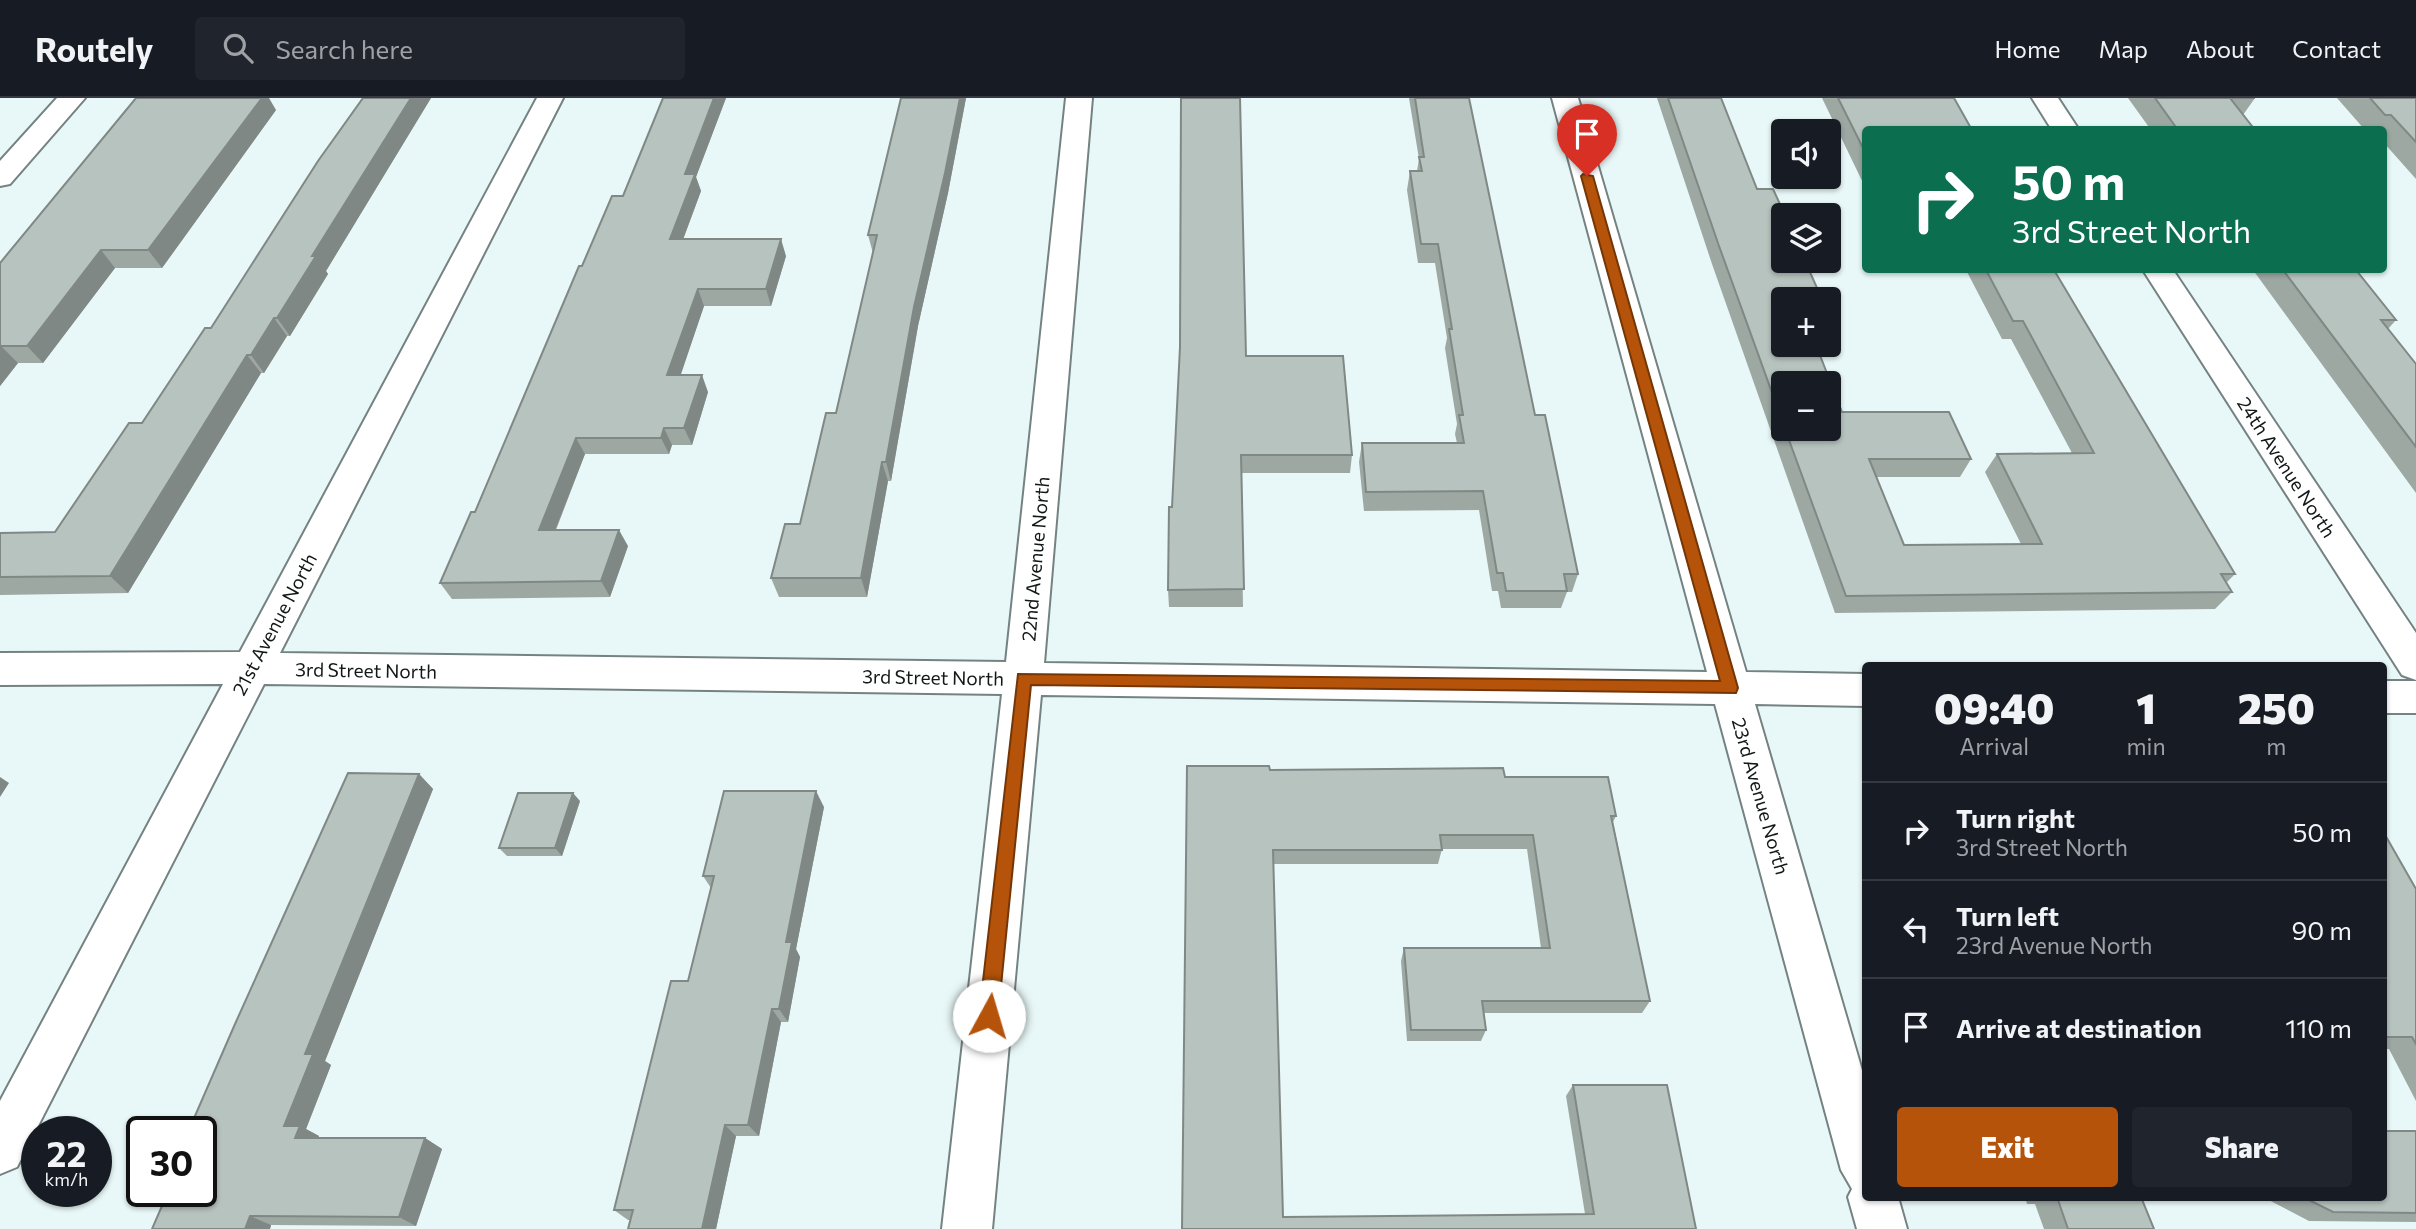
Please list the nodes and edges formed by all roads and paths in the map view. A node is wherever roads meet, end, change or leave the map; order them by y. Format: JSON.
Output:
{"nodes":[{"id":1,"x":72,"y":98,"type":"edge"},
{"id":2,"x":550,"y":98,"type":"edge"},
{"id":3,"x":1079,"y":98,"type":"edge"},
{"id":4,"x":1565,"y":98,"type":"edge"},
{"id":5,"x":2045,"y":98,"type":"edge"},
{"id":6,"x":2063,"y":126,"type":"edge"},
{"id":7,"x":0,"y":178,"type":"edge"},
{"id":8,"x":2160,"y":273,"type":"edge"},
{"id":9,"x":2416,"y":664,"type":"edge"},
{"id":10,"x":251,"y":668,"type":"junction"},
{"id":11,"x":0,"y":669,"type":"edge"},
{"id":12,"x":1024,"y":679,"type":"junction"},
{"id":13,"x":1730,"y":688,"type":"junction"},
{"id":14,"x":1862,"y":690,"type":"edge"},
{"id":15,"x":2387,"y":697,"type":"edge"},
{"id":16,"x":2416,"y":697,"type":"edge"},
{"id":17,"x":0,"y":1150,"type":"edge"},
{"id":18,"x":1862,"y":1156,"type":"edge"},
{"id":19,"x":1874,"y":1201,"type":"edge"},
{"id":20,"x":967,"y":1229,"type":"edge"},
{"id":21,"x":1882,"y":1229,"type":"edge"}],
"edges":[{"from":1,"to":7,"type":"street"},
{"from":2,"to":10,"type":"street","name":"21st Avenue North"},
{"from":3,"to":12,"type":"street","name":"22nd Avenue North"},
{"from":4,"to":13,"type":"street","name":"23rd Avenue North"},
{"from":5,"to":6,"type":"street"},
{"from":8,"to":9,"type":"street","name":"24th Avenue North"},
{"from":10,"to":11,"type":"street","name":"3rd Street North"},
{"from":10,"to":12,"type":"street","name":"3rd Street North"},
{"from":10,"to":17,"type":"street","name":"21st Avenue North"},
{"from":12,"to":13,"type":"street","name":"3rd Street North"},
{"from":12,"to":20,"type":"street","name":"22nd Avenue North"},
{"from":13,"to":14,"type":"street","name":"3rd Street North"},
{"from":13,"to":18,"type":"street","name":"23rd Avenue North"},
{"from":15,"to":16,"type":"street"},
{"from":19,"to":21,"type":"street"}]}
